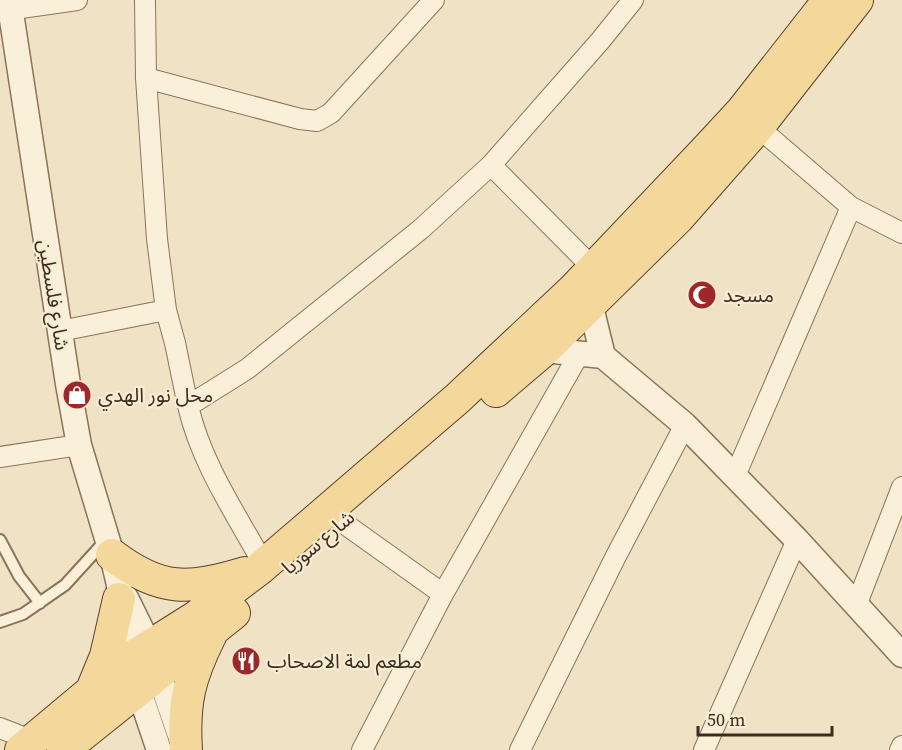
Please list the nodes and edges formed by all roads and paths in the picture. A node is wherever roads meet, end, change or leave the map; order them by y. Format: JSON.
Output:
{"nodes":[{"id":1,"x":77,"y":0,"type":"edge"},
{"id":2,"x":145,"y":0,"type":"edge"},
{"id":3,"x":434,"y":0,"type":"edge"},
{"id":4,"x":633,"y":0,"type":"edge"},
{"id":5,"x":829,"y":0,"type":"edge"},
{"id":6,"x":857,"y":0,"type":"edge"},
{"id":7,"x":6,"y":7,"type":"edge"},
{"id":8,"x":146,"y":78,"type":"junction"},
{"id":9,"x":758,"y":127,"type":"junction"},
{"id":10,"x":491,"y":165,"type":"junction"},
{"id":11,"x":850,"y":207,"type":"junction"},
{"id":12,"x":902,"y":233,"type":"edge"},
{"id":13,"x":593,"y":268,"type":"junction"},
{"id":14,"x":590,"y":303,"type":"junction"},
{"id":15,"x":166,"y":310,"type":"junction"},
{"id":16,"x":60,"y":331,"type":"junction"},
{"id":17,"x":573,"y":340,"type":"junction"},
{"id":18,"x":603,"y":356,"type":"junction"},
{"id":19,"x":188,"y":406,"type":"junction"},
{"id":20,"x":684,"y":425,"type":"junction"},
{"id":21,"x":79,"y":445,"type":"junction"},
{"id":22,"x":0,"y":457,"type":"edge"},
{"id":23,"x":735,"y":476,"type":"junction"},
{"id":24,"x":902,"y":487,"type":"edge"},
{"id":25,"x":342,"y":522,"type":"junction"},
{"id":26,"x":0,"y":540,"type":"edge"},
{"id":27,"x":797,"y":540,"type":"junction"},
{"id":28,"x":110,"y":547,"type":"junction"},
{"id":29,"x":261,"y":567,"type":"junction"},
{"id":30,"x":119,"y":592,"type":"junction"},
{"id":31,"x":443,"y":594,"type":"junction"},
{"id":32,"x":40,"y":603,"type":"junction"},
{"id":33,"x":856,"y":606,"type":"junction"},
{"id":34,"x":0,"y":622,"type":"edge"},
{"id":35,"x":213,"y":630,"type":"junction"},
{"id":36,"x":902,"y":656,"type":"edge"},
{"id":37,"x":144,"y":666,"type":"junction"},
{"id":38,"x":91,"y":691,"type":"junction"},
{"id":39,"x":0,"y":728,"type":"edge"},
{"id":40,"x":28,"y":744,"type":"edge"},
{"id":41,"x":63,"y":750,"type":"edge"},
{"id":42,"x":159,"y":750,"type":"edge"},
{"id":43,"x":186,"y":750,"type":"edge"},
{"id":44,"x":362,"y":750,"type":"edge"},
{"id":45,"x":520,"y":750,"type":"edge"},
{"id":46,"x":704,"y":750,"type":"edge"}],
"edges":[{"from":1,"to":7,"type":"street"},
{"from":2,"to":8,"type":"street"},
{"from":3,"to":8,"type":"street"},
{"from":4,"to":10,"type":"street"},
{"from":5,"to":13,"type":"main road"},
{"from":6,"to":9,"type":"main road","name":"شارع سوريا"},
{"from":7,"to":16,"type":"street","name":"شارع فلسطين"},
{"from":8,"to":15,"type":"street"},
{"from":9,"to":11,"type":"street"},
{"from":9,"to":14,"type":"main road","name":"شارع سوريا"},
{"from":10,"to":13,"type":"street"},
{"from":10,"to":19,"type":"street"},
{"from":11,"to":12,"type":"street"},
{"from":11,"to":23,"type":"street"},
{"from":13,"to":29,"type":"main road"},
{"from":14,"to":17,"type":"main road","name":"شارع سوريا"},
{"from":14,"to":18,"type":"street"},
{"from":15,"to":16,"type":"street"},
{"from":15,"to":19,"type":"street"},
{"from":16,"to":21,"type":"street","name":"شارع فلسطين"},
{"from":17,"to":18,"type":"street"},
{"from":17,"to":25,"type":"main road","name":"شارع سوريا"},
{"from":17,"to":31,"type":"street"},
{"from":18,"to":20,"type":"street"},
{"from":19,"to":29,"type":"street"},
{"from":20,"to":23,"type":"street"},
{"from":20,"to":45,"type":"street"},
{"from":21,"to":22,"type":"street"},
{"from":21,"to":28,"type":"street","name":"شارع فلسطين"},
{"from":23,"to":27,"type":"street"},
{"from":24,"to":33,"type":"street"},
{"from":25,"to":31,"type":"street"},
{"from":25,"to":35,"type":"main road","name":"شارع سوريا"},
{"from":26,"to":32,"type":"lane"},
{"from":27,"to":33,"type":"street"},
{"from":27,"to":46,"type":"street"},
{"from":28,"to":29,"type":"main road"},
{"from":28,"to":30,"type":"street","name":"شارع فلسطين"},
{"from":28,"to":32,"type":"lane"},
{"from":29,"to":37,"type":"main road"},
{"from":30,"to":37,"type":"street","name":"شارع فلسطين"},
{"from":30,"to":38,"type":"main road"},
{"from":31,"to":44,"type":"street"},
{"from":32,"to":34,"type":"lane"},
{"from":33,"to":36,"type":"street"},
{"from":35,"to":37,"type":"main road","name":"شارع سوريا"},
{"from":35,"to":43,"type":"main road"},
{"from":37,"to":38,"type":"main road","name":"شارع سوريا"},
{"from":37,"to":41,"type":"main road","name":"شارع سوريا"},
{"from":37,"to":42,"type":"street","name":"شارع فلسطين"},
{"from":37,"to":43,"type":"street","name":"شارع فلسطين"},
{"from":38,"to":40,"type":"main road","name":"شارع سوريا"},
{"from":39,"to":40,"type":"street"}]}
